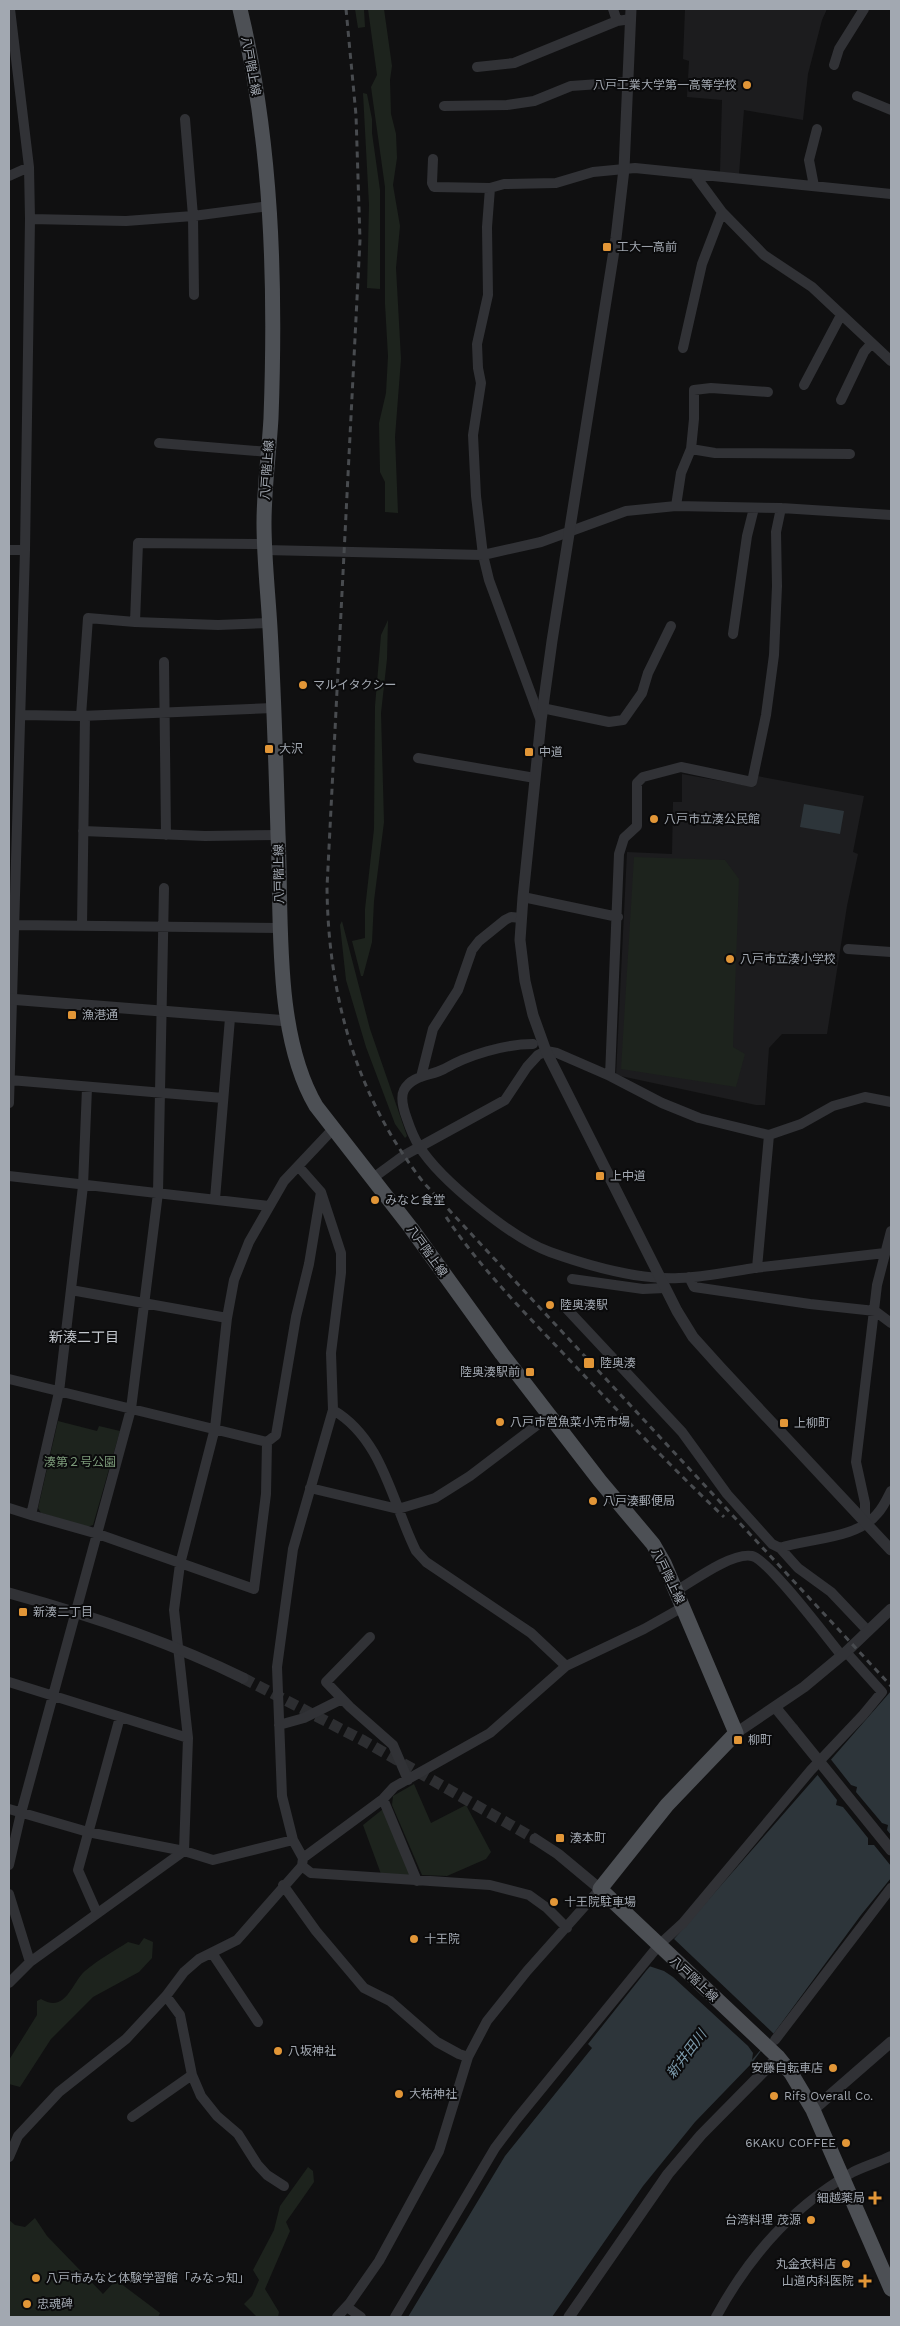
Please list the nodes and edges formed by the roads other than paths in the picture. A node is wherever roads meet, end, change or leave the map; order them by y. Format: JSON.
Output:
{"nodes":[{"id":1,"x":10,"y":9,"type":"edge"},
{"id":2,"x":240,"y":9,"type":"edge"},
{"id":3,"x":613,"y":9,"type":"edge"},
{"id":4,"x":864,"y":9,"type":"edge"},
{"id":5,"x":631,"y":14,"type":"edge"},
{"id":6,"x":617,"y":21,"type":"junction"},
{"id":7,"x":834,"y":65,"type":"dead end"},
{"id":8,"x":478,"y":67,"type":"dead end"},
{"id":9,"x":628,"y":82,"type":"junction"},
{"id":10,"x":857,"y":96,"type":"dead end"},
{"id":11,"x":444,"y":106,"type":"dead end"},
{"id":12,"x":891,"y":110,"type":"edge"},
{"id":13,"x":185,"y":119,"type":"dead end"},
{"id":14,"x":817,"y":129,"type":"dead end"},
{"id":15,"x":432,"y":159,"type":"dead end"},
{"id":16,"x":29,"y":167,"type":"junction"},
{"id":17,"x":624,"y":169,"type":"junction"},
{"id":18,"x":694,"y":174,"type":"junction"},
{"id":19,"x":9,"y":176,"type":"edge"},
{"id":20,"x":814,"y":186,"type":"junction"},
{"id":21,"x":490,"y":188,"type":"junction"},
{"id":22,"x":891,"y":194,"type":"edge"},
{"id":23,"x":269,"y":206,"type":"junction"},
{"id":24,"x":722,"y":212,"type":"junction"},
{"id":25,"x":193,"y":216,"type":"junction"},
{"id":26,"x":30,"y":219,"type":"junction"},
{"id":27,"x":194,"y":295,"type":"dead end"},
{"id":28,"x":841,"y":315,"type":"junction"},
{"id":29,"x":871,"y":344,"type":"junction"},
{"id":30,"x":682,"y":348,"type":"dead end"},
{"id":31,"x":891,"y":362,"type":"edge"},
{"id":32,"x":804,"y":385,"type":"dead end"},
{"id":33,"x":768,"y":392,"type":"dead end"},
{"id":34,"x":841,"y":400,"type":"dead end"},
{"id":35,"x":159,"y":443,"type":"dead end"},
{"id":36,"x":691,"y":449,"type":"junction"},
{"id":37,"x":269,"y":452,"type":"junction"},
{"id":38,"x":850,"y":454,"type":"dead end"},
{"id":39,"x":676,"y":506,"type":"junction"},
{"id":40,"x":754,"y":508,"type":"junction"},
{"id":41,"x":781,"y":508,"type":"junction"},
{"id":42,"x":891,"y":515,"type":"edge"},
{"id":43,"x":569,"y":530,"type":"junction"},
{"id":44,"x":265,"y":547,"type":"junction"},
{"id":45,"x":9,"y":550,"type":"edge"},
{"id":46,"x":25,"y":550,"type":"junction"},
{"id":47,"x":483,"y":555,"type":"junction"},
{"id":48,"x":135,"y":622,"type":"junction"},
{"id":49,"x":270,"y":623,"type":"junction"},
{"id":50,"x":671,"y":626,"type":"dead end"},
{"id":51,"x":734,"y":634,"type":"dead end"},
{"id":52,"x":164,"y":662,"type":"dead end"},
{"id":53,"x":273,"y":708,"type":"junction"},
{"id":54,"x":542,"y":708,"type":"junction"},
{"id":55,"x":166,"y":712,"type":"junction"},
{"id":56,"x":21,"y":715,"type":"junction"},
{"id":57,"x":83,"y":716,"type":"junction"},
{"id":58,"x":540,"y":721,"type":"junction"},
{"id":59,"x":418,"y":758,"type":"dead end"},
{"id":60,"x":535,"y":778,"type":"junction"},
{"id":61,"x":83,"y":831,"type":"junction"},
{"id":62,"x":166,"y":834,"type":"junction"},
{"id":63,"x":278,"y":835,"type":"junction"},
{"id":64,"x":164,"y":888,"type":"dead end"},
{"id":65,"x":522,"y":897,"type":"junction"},
{"id":66,"x":618,"y":917,"type":"junction"},
{"id":67,"x":521,"y":918,"type":"junction"},
{"id":68,"x":15,"y":925,"type":"junction"},
{"id":69,"x":82,"y":926,"type":"junction"},
{"id":70,"x":164,"y":926,"type":"junction"},
{"id":71,"x":280,"y":928,"type":"junction"},
{"id":72,"x":848,"y":949,"type":"dead end"},
{"id":73,"x":891,"y":952,"type":"edge"},
{"id":74,"x":11,"y":999,"type":"edge"},
{"id":75,"x":162,"y":1010,"type":"junction"},
{"id":76,"x":230,"y":1018,"type":"junction"},
{"id":77,"x":288,"y":1021,"type":"junction"},
{"id":78,"x":533,"y":1044,"type":"dead end"},
{"id":79,"x":546,"y":1051,"type":"junction"},
{"id":80,"x":610,"y":1076,"type":"junction"},
{"id":81,"x":421,"y":1077,"type":"junction"},
{"id":82,"x":10,"y":1080,"type":"junction"},
{"id":83,"x":86,"y":1088,"type":"junction"},
{"id":84,"x":161,"y":1092,"type":"junction"},
{"id":85,"x":223,"y":1098,"type":"junction"},
{"id":86,"x":891,"y":1102,"type":"edge"},
{"id":87,"x":9,"y":1103,"type":"edge"},
{"id":88,"x":334,"y":1128,"type":"junction"},
{"id":89,"x":769,"y":1134,"type":"junction"},
{"id":90,"x":420,"y":1148,"type":"junction"},
{"id":91,"x":298,"y":1166,"type":"junction"},
{"id":92,"x":9,"y":1176,"type":"edge"},
{"id":93,"x":372,"y":1178,"type":"junction"},
{"id":94,"x":83,"y":1186,"type":"junction"},
{"id":95,"x":321,"y":1192,"type":"junction"},
{"id":96,"x":158,"y":1193,"type":"junction"},
{"id":97,"x":215,"y":1199,"type":"junction"},
{"id":98,"x":268,"y":1206,"type":"junction"},
{"id":99,"x":891,"y":1231,"type":"edge"},
{"id":100,"x":885,"y":1253,"type":"junction"},
{"id":101,"x":757,"y":1268,"type":"junction"},
{"id":102,"x":689,"y":1277,"type":"junction"},
{"id":103,"x":572,"y":1279,"type":"dead end"},
{"id":104,"x":662,"y":1282,"type":"junction"},
{"id":105,"x":71,"y":1290,"type":"junction"},
{"id":106,"x":145,"y":1302,"type":"junction"},
{"id":107,"x":566,"y":1308,"type":"dead end"},
{"id":108,"x":874,"y":1311,"type":"junction"},
{"id":109,"x":226,"y":1318,"type":"junction"},
{"id":110,"x":891,"y":1323,"type":"edge"},
{"id":111,"x":9,"y":1379,"type":"edge"},
{"id":112,"x":59,"y":1392,"type":"junction"},
{"id":113,"x":131,"y":1409,"type":"junction"},
{"id":114,"x":333,"y":1410,"type":"junction"},
{"id":115,"x":549,"y":1416,"type":"junction"},
{"id":116,"x":215,"y":1428,"type":"junction"},
{"id":117,"x":267,"y":1442,"type":"junction"},
{"id":118,"x":310,"y":1488,"type":"junction"},
{"id":119,"x":891,"y":1491,"type":"edge"},
{"id":120,"x":9,"y":1508,"type":"edge"},
{"id":121,"x":398,"y":1509,"type":"junction"},
{"id":122,"x":31,"y":1515,"type":"junction"},
{"id":123,"x":866,"y":1523,"type":"junction"},
{"id":124,"x":98,"y":1534,"type":"junction"},
{"id":125,"x":780,"y":1548,"type":"junction"},
{"id":126,"x":891,"y":1550,"type":"edge"},
{"id":127,"x":180,"y":1564,"type":"junction"},
{"id":128,"x":676,"y":1592,"type":"junction"},
{"id":129,"x":9,"y":1593,"type":"edge"},
{"id":130,"x":683,"y":1607,"type":"junction"},
{"id":131,"x":891,"y":1609,"type":"edge"},
{"id":132,"x":76,"y":1611,"type":"junction"},
{"id":133,"x":868,"y":1631,"type":"junction"},
{"id":134,"x":370,"y":1636,"type":"dead end"},
{"id":135,"x":180,"y":1648,"type":"junction"},
{"id":136,"x":844,"y":1654,"type":"junction"},
{"id":137,"x":566,"y":1666,"type":"junction"},
{"id":138,"x":243,"y":1678,"type":"tunnel mouth"},
{"id":139,"x":9,"y":1682,"type":"edge"},
{"id":140,"x":53,"y":1695,"type":"junction"},
{"id":141,"x":342,"y":1699,"type":"junction"},
{"id":142,"x":775,"y":1707,"type":"junction"},
{"id":143,"x":120,"y":1717,"type":"junction"},
{"id":144,"x":279,"y":1725,"type":"junction"},
{"id":145,"x":736,"y":1733,"type":"junction"},
{"id":146,"x":188,"y":1738,"type":"junction"},
{"id":147,"x":408,"y":1780,"type":"junction"},
{"id":148,"x":383,"y":1799,"type":"junction"},
{"id":149,"x":9,"y":1809,"type":"edge"},
{"id":150,"x":21,"y":1813,"type":"junction"},
{"id":151,"x":87,"y":1832,"type":"junction"},
{"id":152,"x":535,"y":1838,"type":"tunnel mouth"},
{"id":153,"x":293,"y":1840,"type":"junction"},
{"id":154,"x":891,"y":1850,"type":"edge"},
{"id":155,"x":184,"y":1851,"type":"junction"},
{"id":156,"x":302,"y":1862,"type":"junction"},
{"id":157,"x":9,"y":1865,"type":"edge"},
{"id":158,"x":417,"y":1881,"type":"junction"},
{"id":159,"x":283,"y":1885,"type":"junction"},
{"id":160,"x":891,"y":1888,"type":"edge"},
{"id":161,"x":600,"y":1889,"type":"junction"},
{"id":162,"x":9,"y":1894,"type":"edge"},
{"id":163,"x":97,"y":1913,"type":"junction"},
{"id":164,"x":567,"y":1928,"type":"junction"},
{"id":165,"x":660,"y":1947,"type":"junction"},
{"id":166,"x":212,"y":1953,"type":"junction"},
{"id":167,"x":30,"y":1962,"type":"junction"},
{"id":168,"x":9,"y":1983,"type":"edge"},
{"id":169,"x":166,"y":1996,"type":"junction"},
{"id":170,"x":258,"y":2022,"type":"dead end"},
{"id":171,"x":891,"y":2042,"type":"edge"},
{"id":172,"x":773,"y":2048,"type":"junction"},
{"id":173,"x":468,"y":2057,"type":"junction"},
{"id":174,"x":192,"y":2075,"type":"junction"},
{"id":175,"x":813,"y":2110,"type":"junction"},
{"id":176,"x":132,"y":2117,"type":"dead end"},
{"id":177,"x":891,"y":2156,"type":"edge"},
{"id":178,"x":9,"y":2157,"type":"edge"},
{"id":179,"x":843,"y":2180,"type":"junction"},
{"id":180,"x":284,"y":2186,"type":"dead end"},
{"id":181,"x":891,"y":2289,"type":"edge"},
{"id":182,"x":346,"y":2307,"type":"junction"},
{"id":183,"x":337,"y":2317,"type":"edge"},
{"id":184,"x":361,"y":2317,"type":"edge"},
{"id":185,"x":395,"y":2317,"type":"edge"},
{"id":186,"x":569,"y":2317,"type":"edge"},
{"id":187,"x":716,"y":2317,"type":"edge"}],
"edges":[{"from":1,"to":16,"type":"street"},
{"from":2,"to":23,"type":"main road","name":"八戸階上線"},
{"from":3,"to":6,"type":"street"},
{"from":4,"to":7,"type":"street"},
{"from":5,"to":6,"type":"street"},
{"from":5,"to":9,"type":"street"},
{"from":6,"to":8,"type":"street"},
{"from":9,"to":11,"type":"street"},
{"from":9,"to":17,"type":"street"},
{"from":10,"to":12,"type":"street"},
{"from":13,"to":25,"type":"street"},
{"from":14,"to":20,"type":"street"},
{"from":15,"to":21,"type":"street"},
{"from":16,"to":19,"type":"street"},
{"from":16,"to":26,"type":"street"},
{"from":17,"to":18,"type":"street"},
{"from":17,"to":21,"type":"street"},
{"from":17,"to":43,"type":"street"},
{"from":18,"to":20,"type":"street"},
{"from":18,"to":24,"type":"street"},
{"from":20,"to":22,"type":"street"},
{"from":21,"to":47,"type":"street"},
{"from":23,"to":25,"type":"street"},
{"from":23,"to":37,"type":"main road","name":"八戸階上線"},
{"from":24,"to":28,"type":"street"},
{"from":24,"to":30,"type":"street"},
{"from":25,"to":26,"type":"street"},
{"from":25,"to":27,"type":"street"},
{"from":26,"to":46,"type":"street"},
{"from":28,"to":29,"type":"street"},
{"from":28,"to":32,"type":"street"},
{"from":29,"to":31,"type":"street"},
{"from":29,"to":34,"type":"street"},
{"from":33,"to":36,"type":"street"},
{"from":35,"to":37,"type":"street"},
{"from":36,"to":38,"type":"street"},
{"from":36,"to":39,"type":"street"},
{"from":37,"to":44,"type":"main road","name":"八戸階上線"},
{"from":39,"to":40,"type":"street"},
{"from":39,"to":43,"type":"street"},
{"from":40,"to":41,"type":"street"},
{"from":40,"to":51,"type":"street"},
{"from":41,"to":42,"type":"street"},
{"from":41,"to":66,"type":"street"},
{"from":43,"to":47,"type":"street"},
{"from":43,"to":54,"type":"street"},
{"from":44,"to":47,"type":"street"},
{"from":44,"to":48,"type":"street"},
{"from":44,"to":49,"type":"main road","name":"八戸階上線"},
{"from":45,"to":46,"type":"street"},
{"from":46,"to":56,"type":"street"},
{"from":47,"to":58,"type":"street"},
{"from":48,"to":49,"type":"street"},
{"from":48,"to":57,"type":"street"},
{"from":49,"to":53,"type":"main road","name":"八戸階上線"},
{"from":50,"to":54,"type":"street"},
{"from":52,"to":55,"type":"street"},
{"from":53,"to":55,"type":"street"},
{"from":53,"to":63,"type":"main road","name":"八戸階上線"},
{"from":54,"to":58,"type":"street"},
{"from":55,"to":57,"type":"street"},
{"from":55,"to":62,"type":"street"},
{"from":56,"to":57,"type":"street"},
{"from":56,"to":68,"type":"street"},
{"from":57,"to":61,"type":"street"},
{"from":58,"to":60,"type":"street"},
{"from":59,"to":60,"type":"street"},
{"from":60,"to":65,"type":"street"},
{"from":61,"to":62,"type":"street"},
{"from":61,"to":69,"type":"street"},
{"from":62,"to":63,"type":"street"},
{"from":63,"to":71,"type":"main road","name":"八戸階上線"},
{"from":64,"to":70,"type":"street"},
{"from":65,"to":66,"type":"street"},
{"from":65,"to":67,"type":"street"},
{"from":66,"to":80,"type":"street"},
{"from":67,"to":79,"type":"street"},
{"from":67,"to":81,"type":"street"},
{"from":68,"to":69,"type":"street"},
{"from":68,"to":74,"type":"street"},
{"from":69,"to":70,"type":"street"},
{"from":70,"to":71,"type":"street"},
{"from":70,"to":75,"type":"street"},
{"from":71,"to":77,"type":"main road","name":"八戸階上線"},
{"from":72,"to":73,"type":"street"},
{"from":74,"to":75,"type":"street"},
{"from":74,"to":82,"type":"street"},
{"from":75,"to":76,"type":"street"},
{"from":75,"to":84,"type":"street"},
{"from":76,"to":77,"type":"street"},
{"from":76,"to":85,"type":"street"},
{"from":77,"to":88,"type":"main road","name":"八戸階上線"},
{"from":78,"to":81,"type":"street"},
{"from":79,"to":80,"type":"street"},
{"from":79,"to":90,"type":"street"},
{"from":79,"to":104,"type":"street"},
{"from":80,"to":89,"type":"street"},
{"from":81,"to":90,"type":"street"},
{"from":82,"to":83,"type":"street"},
{"from":82,"to":87,"type":"street"},
{"from":83,"to":84,"type":"street"},
{"from":83,"to":94,"type":"street"},
{"from":84,"to":85,"type":"street"},
{"from":84,"to":96,"type":"street"},
{"from":85,"to":97,"type":"street"},
{"from":86,"to":89,"type":"street"},
{"from":88,"to":91,"type":"street"},
{"from":88,"to":93,"type":"main road","name":"八戸階上線"},
{"from":89,"to":101,"type":"street"},
{"from":90,"to":93,"type":"street"},
{"from":90,"to":104,"type":"street"},
{"from":91,"to":95,"type":"street"},
{"from":91,"to":98,"type":"street"},
{"from":92,"to":94,"type":"street"},
{"from":93,"to":115,"type":"main road","name":"八戸階上線"},
{"from":94,"to":96,"type":"street"},
{"from":94,"to":105,"type":"street"},
{"from":95,"to":114,"type":"street"},
{"from":95,"to":117,"type":"street"},
{"from":96,"to":97,"type":"street"},
{"from":96,"to":106,"type":"street"},
{"from":97,"to":98,"type":"street"},
{"from":98,"to":109,"type":"street"},
{"from":99,"to":100,"type":"street"},
{"from":100,"to":101,"type":"street"},
{"from":100,"to":108,"type":"street"},
{"from":101,"to":102,"type":"street"},
{"from":102,"to":104,"type":"street"},
{"from":102,"to":108,"type":"street"},
{"from":103,"to":104,"type":"street"},
{"from":104,"to":123,"type":"street"},
{"from":105,"to":106,"type":"street"},
{"from":105,"to":112,"type":"street"},
{"from":106,"to":109,"type":"street"},
{"from":106,"to":113,"type":"street"},
{"from":107,"to":125,"type":"street"},
{"from":108,"to":110,"type":"street"},
{"from":108,"to":123,"type":"street"},
{"from":109,"to":116,"type":"street"},
{"from":111,"to":112,"type":"street"},
{"from":112,"to":113,"type":"street"},
{"from":112,"to":122,"type":"street"},
{"from":113,"to":116,"type":"street"},
{"from":113,"to":124,"type":"street"},
{"from":114,"to":118,"type":"street"},
{"from":114,"to":121,"type":"street"},
{"from":115,"to":121,"type":"street"},
{"from":115,"to":128,"type":"main road","name":"八戸階上線"},
{"from":116,"to":117,"type":"street"},
{"from":116,"to":127,"type":"street"},
{"from":117,"to":127,"type":"street"},
{"from":118,"to":121,"type":"street"},
{"from":118,"to":144,"type":"street"},
{"from":119,"to":123,"type":"street"},
{"from":120,"to":122,"type":"street"},
{"from":121,"to":137,"type":"street"},
{"from":122,"to":124,"type":"street"},
{"from":123,"to":125,"type":"street"},
{"from":123,"to":126,"type":"street"},
{"from":124,"to":127,"type":"street"},
{"from":124,"to":132,"type":"street"},
{"from":125,"to":133,"type":"street"},
{"from":127,"to":135,"type":"street"},
{"from":128,"to":130,"type":"main road","name":"八戸階上線"},
{"from":128,"to":136,"type":"street"},
{"from":129,"to":132,"type":"street"},
{"from":130,"to":137,"type":"street"},
{"from":130,"to":145,"type":"main road","name":"八戸階上線"},
{"from":131,"to":133,"type":"street"},
{"from":132,"to":135,"type":"street"},
{"from":132,"to":140,"type":"street"},
{"from":133,"to":136,"type":"street"},
{"from":134,"to":141,"type":"street"},
{"from":135,"to":138,"type":"street"},
{"from":135,"to":146,"type":"street"},
{"from":136,"to":142,"type":"street"},
{"from":136,"to":165,"type":"street"},
{"from":137,"to":147,"type":"street"},
{"from":139,"to":140,"type":"street"},
{"from":140,"to":143,"type":"street"},
{"from":140,"to":150,"type":"street"},
{"from":141,"to":144,"type":"street"},
{"from":141,"to":147,"type":"street"},
{"from":142,"to":145,"type":"street"},
{"from":142,"to":154,"type":"street","bridge":true},
{"from":143,"to":146,"type":"street"},
{"from":143,"to":151,"type":"street"},
{"from":144,"to":153,"type":"street"},
{"from":145,"to":161,"type":"main road"},
{"from":146,"to":155,"type":"street"},
{"from":147,"to":148,"type":"street"},
{"from":148,"to":156,"type":"street"},
{"from":148,"to":158,"type":"street"},
{"from":149,"to":150,"type":"street"},
{"from":150,"to":151,"type":"street"},
{"from":150,"to":157,"type":"street"},
{"from":151,"to":155,"type":"street"},
{"from":151,"to":163,"type":"street"},
{"from":152,"to":161,"type":"street"},
{"from":153,"to":155,"type":"street"},
{"from":153,"to":156,"type":"street"},
{"from":155,"to":163,"type":"street"},
{"from":156,"to":158,"type":"street"},
{"from":156,"to":159,"type":"street"},
{"from":158,"to":164,"type":"street"},
{"from":159,"to":166,"type":"street"},
{"from":159,"to":173,"type":"street"},
{"from":160,"to":172,"type":"street"},
{"from":161,"to":164,"type":"street"},
{"from":161,"to":165,"type":"main road","name":"八戸階上線"},
{"from":162,"to":167,"type":"street"},
{"from":163,"to":167,"type":"street"},
{"from":164,"to":173,"type":"street"},
{"from":165,"to":172,"type":"main road","name":"八戸階上線"},
{"from":165,"to":185,"type":"street"},
{"from":166,"to":169,"type":"street"},
{"from":166,"to":170,"type":"street"},
{"from":167,"to":168,"type":"street"},
{"from":169,"to":174,"type":"street"},
{"from":169,"to":178,"type":"street"},
{"from":171,"to":175,"type":"street"},
{"from":172,"to":175,"type":"main road","name":"八戸階上線"},
{"from":172,"to":186,"type":"street"},
{"from":173,"to":182,"type":"street"},
{"from":174,"to":176,"type":"street"},
{"from":174,"to":180,"type":"street"},
{"from":175,"to":179,"type":"main road","name":"八戸階上線"},
{"from":177,"to":179,"type":"street"},
{"from":179,"to":181,"type":"main road","name":"八戸階上線"},
{"from":179,"to":187,"type":"street"},
{"from":182,"to":183,"type":"street"},
{"from":182,"to":184,"type":"street"}]}
